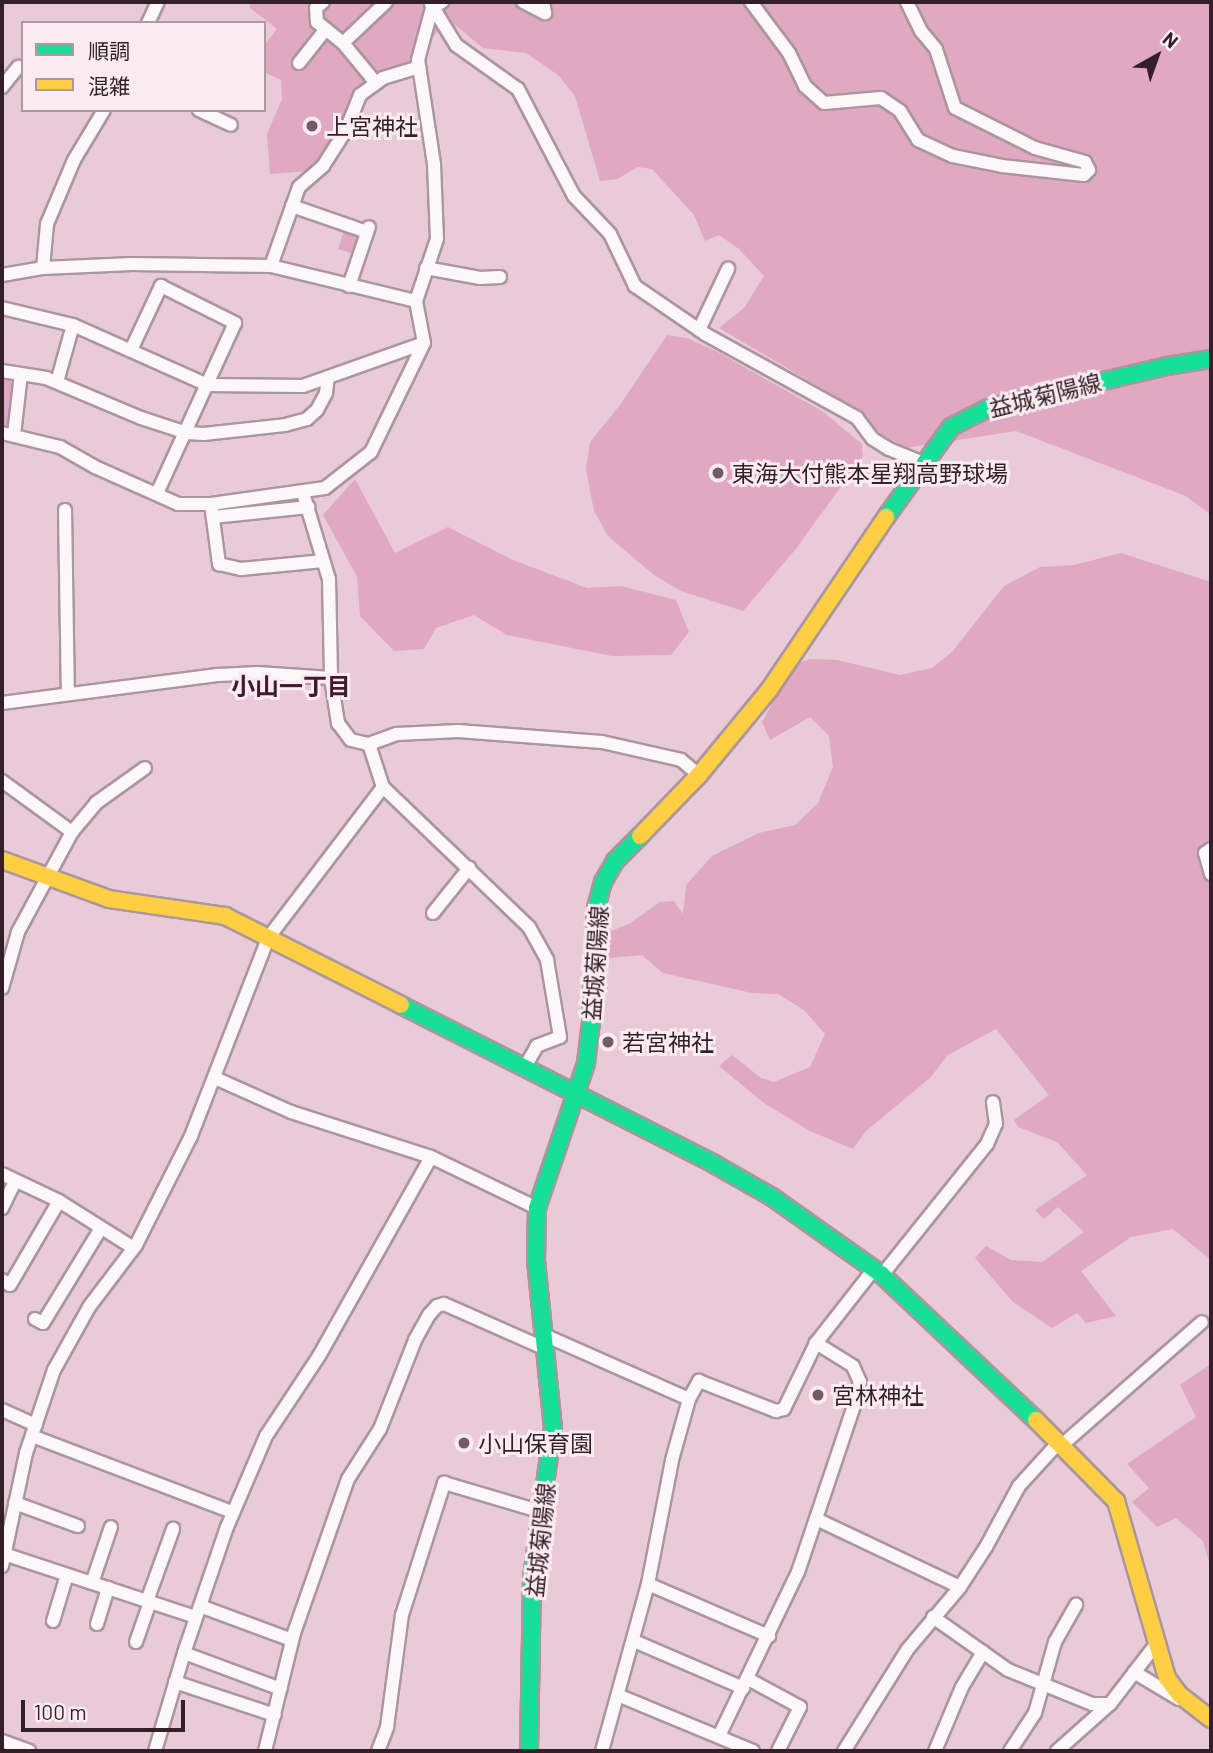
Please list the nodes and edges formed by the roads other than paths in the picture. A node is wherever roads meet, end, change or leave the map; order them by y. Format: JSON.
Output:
{"nodes":[{"id":1,"x":158,"y":2,"type":"edge"},
{"id":2,"x":323,"y":2,"type":"edge"},
{"id":3,"x":386,"y":2,"type":"edge"},
{"id":4,"x":523,"y":2,"type":"edge"},
{"id":5,"x":543,"y":2,"type":"edge"},
{"id":6,"x":751,"y":2,"type":"edge"},
{"id":7,"x":907,"y":2,"type":"edge"},
{"id":8,"x":435,"y":4,"type":"edge"},
{"id":9,"x":149,"y":21,"type":"edge"},
{"id":10,"x":326,"y":29,"type":"junction"},
{"id":11,"x":344,"y":43,"type":"junction"},
{"id":12,"x":299,"y":63,"type":"dead end"},
{"id":13,"x":18,"y":67,"type":"dead end"},
{"id":14,"x":419,"y":67,"type":"junction"},
{"id":15,"x":376,"y":83,"type":"junction"},
{"id":16,"x":2,"y":87,"type":"edge"},
{"id":17,"x":103,"y":112,"type":"edge"},
{"id":18,"x":203,"y":112,"type":"edge"},
{"id":19,"x":231,"y":125,"type":"dead end"},
{"id":20,"x":292,"y":206,"type":"junction"},
{"id":21,"x":271,"y":266,"type":"junction"},
{"id":22,"x":43,"y":268,"type":"junction"},
{"id":23,"x":426,"y":268,"type":"junction"},
{"id":24,"x":728,"y":269,"type":"dead end"},
{"id":25,"x":2,"y":275,"type":"edge"},
{"id":26,"x":500,"y":277,"type":"dead end"},
{"id":27,"x":349,"y":286,"type":"junction"},
{"id":28,"x":416,"y":301,"type":"junction"},
{"id":29,"x":2,"y":308,"type":"edge"},
{"id":30,"x":73,"y":325,"type":"junction"},
{"id":31,"x":698,"y":330,"type":"junction"},
{"id":32,"x":424,"y":343,"type":"junction"},
{"id":33,"x":131,"y":350,"type":"junction"},
{"id":34,"x":1211,"y":359,"type":"edge"},
{"id":35,"x":2,"y":371,"type":"edge"},
{"id":36,"x":21,"y":374,"type":"junction"},
{"id":37,"x":328,"y":377,"type":"junction"},
{"id":38,"x":57,"y":382,"type":"junction"},
{"id":39,"x":208,"y":385,"type":"junction"},
{"id":40,"x":187,"y":433,"type":"junction"},
{"id":41,"x":8,"y":434,"type":"edge"},
{"id":42,"x":924,"y":463,"type":"junction"},
{"id":43,"x":157,"y":493,"type":"junction"},
{"id":44,"x":303,"y":493,"type":"junction"},
{"id":45,"x":308,"y":507,"type":"junction"},
{"id":46,"x":65,"y":510,"type":"dead end"},
{"id":47,"x":212,"y":511,"type":"junction"},
{"id":48,"x":324,"y":561,"type":"junction"},
{"id":49,"x":331,"y":678,"type":"junction"},
{"id":50,"x":68,"y":693,"type":"junction"},
{"id":51,"x":2,"y":703,"type":"edge"},
{"id":52,"x":369,"y":744,"type":"junction"},
{"id":53,"x":145,"y":768,"type":"dead end"},
{"id":54,"x":699,"y":775,"type":"junction"},
{"id":55,"x":2,"y":781,"type":"edge"},
{"id":56,"x":383,"y":787,"type":"junction"},
{"id":57,"x":72,"y":832,"type":"junction"},
{"id":58,"x":1211,"y":849,"type":"edge"},
{"id":59,"x":2,"y":860,"type":"edge"},
{"id":60,"x":469,"y":868,"type":"junction"},
{"id":61,"x":1211,"y":874,"type":"edge"},
{"id":62,"x":48,"y":879,"type":"junction"},
{"id":63,"x":433,"y":913,"type":"dead end"},
{"id":64,"x":268,"y":938,"type":"junction"},
{"id":65,"x":2,"y":988,"type":"edge"},
{"id":66,"x":525,"y":1067,"type":"junction"},
{"id":67,"x":215,"y":1078,"type":"junction"},
{"id":68,"x":575,"y":1093,"type":"junction"},
{"id":69,"x":993,"y":1102,"type":"dead end"},
{"id":70,"x":431,"y":1157,"type":"junction"},
{"id":71,"x":2,"y":1174,"type":"edge"},
{"id":72,"x":15,"y":1181,"type":"junction"},
{"id":73,"x":59,"y":1201,"type":"junction"},
{"id":74,"x":2,"y":1208,"type":"edge"},
{"id":75,"x":537,"y":1208,"type":"junction"},
{"id":76,"x":101,"y":1228,"type":"junction"},
{"id":77,"x":132,"y":1247,"type":"junction"},
{"id":78,"x":878,"y":1272,"type":"junction"},
{"id":79,"x":2,"y":1280,"type":"edge"},
{"id":80,"x":1202,"y":1322,"type":"dead end"},
{"id":81,"x":43,"y":1323,"type":"dead end"},
{"id":82,"x":545,"y":1342,"type":"junction"},
{"id":83,"x":816,"y":1343,"type":"junction"},
{"id":84,"x":689,"y":1399,"type":"junction"},
{"id":85,"x":2,"y":1410,"type":"edge"},
{"id":86,"x":34,"y":1430,"type":"junction"},
{"id":87,"x":1061,"y":1443,"type":"junction"},
{"id":88,"x":15,"y":1503,"type":"junction"},
{"id":89,"x":539,"y":1511,"type":"junction"},
{"id":90,"x":232,"y":1512,"type":"junction"},
{"id":91,"x":816,"y":1519,"type":"junction"},
{"id":92,"x":78,"y":1526,"type":"dead end"},
{"id":93,"x":111,"y":1527,"type":"dead end"},
{"id":94,"x":173,"y":1529,"type":"dead end"},
{"id":95,"x":3,"y":1560,"type":"edge"},
{"id":96,"x":67,"y":1575,"type":"junction"},
{"id":97,"x":92,"y":1583,"type":"junction"},
{"id":98,"x":648,"y":1584,"type":"junction"},
{"id":99,"x":960,"y":1587,"type":"junction"},
{"id":100,"x":108,"y":1588,"type":"junction"},
{"id":101,"x":148,"y":1601,"type":"junction"},
{"id":102,"x":1076,"y":1605,"type":"dead end"},
{"id":103,"x":198,"y":1612,"type":"junction"},
{"id":104,"x":933,"y":1617,"type":"junction"},
{"id":105,"x":54,"y":1621,"type":"dead end"},
{"id":106,"x":97,"y":1623,"type":"dead end"},
{"id":107,"x":769,"y":1636,"type":"junction"},
{"id":108,"x":292,"y":1640,"type":"junction"},
{"id":109,"x":634,"y":1641,"type":"junction"},
{"id":110,"x":136,"y":1642,"type":"dead end"},
{"id":111,"x":1157,"y":1643,"type":"junction"},
{"id":112,"x":983,"y":1652,"type":"junction"},
{"id":113,"x":184,"y":1653,"type":"junction"},
{"id":114,"x":1134,"y":1672,"type":"junction"},
{"id":115,"x":175,"y":1682,"type":"junction"},
{"id":116,"x":746,"y":1683,"type":"junction"},
{"id":117,"x":1041,"y":1685,"type":"junction"},
{"id":118,"x":281,"y":1689,"type":"junction"},
{"id":119,"x":620,"y":1696,"type":"junction"},
{"id":120,"x":1110,"y":1704,"type":"junction"},
{"id":121,"x":1192,"y":1707,"type":"junction"},
{"id":122,"x":275,"y":1715,"type":"junction"},
{"id":123,"x":1211,"y":1719,"type":"edge"},
{"id":124,"x":719,"y":1736,"type":"junction"},
{"id":125,"x":2,"y":1741,"type":"edge"},
{"id":126,"x":29,"y":1751,"type":"edge"},
{"id":127,"x":155,"y":1751,"type":"edge"},
{"id":128,"x":265,"y":1751,"type":"edge"},
{"id":129,"x":377,"y":1751,"type":"edge"},
{"id":130,"x":530,"y":1751,"type":"edge"},
{"id":131,"x":602,"y":1751,"type":"edge"},
{"id":132,"x":753,"y":1751,"type":"edge"},
{"id":133,"x":778,"y":1751,"type":"edge"},
{"id":134,"x":844,"y":1751,"type":"edge"},
{"id":135,"x":935,"y":1751,"type":"edge"},
{"id":136,"x":1010,"y":1751,"type":"edge"},
{"id":137,"x":1057,"y":1751,"type":"edge"}],
"edges":[{"from":1,"to":9,"type":"street"},
{"from":2,"to":10,"type":"street"},
{"from":3,"to":11,"type":"street"},
{"from":4,"to":5,"type":"street"},
{"from":6,"to":7,"type":"street"},
{"from":8,"to":14,"type":"street"},
{"from":8,"to":31,"type":"street"},
{"from":10,"to":11,"type":"street"},
{"from":10,"to":12,"type":"street"},
{"from":11,"to":15,"type":"street"},
{"from":13,"to":16,"type":"street"},
{"from":14,"to":15,"type":"street"},
{"from":14,"to":23,"type":"street"},
{"from":15,"to":20,"type":"street"},
{"from":17,"to":22,"type":"street"},
{"from":18,"to":19,"type":"street"},
{"from":20,"to":21,"type":"street"},
{"from":20,"to":27,"type":"street"},
{"from":21,"to":22,"type":"street"},
{"from":21,"to":27,"type":"street"},
{"from":22,"to":25,"type":"street"},
{"from":23,"to":26,"type":"street"},
{"from":23,"to":28,"type":"street"},
{"from":24,"to":31,"type":"street"},
{"from":27,"to":28,"type":"street"},
{"from":28,"to":32,"type":"street"},
{"from":29,"to":30,"type":"street"},
{"from":30,"to":33,"type":"street"},
{"from":30,"to":38,"type":"street"},
{"from":31,"to":42,"type":"street"},
{"from":32,"to":37,"type":"street"},
{"from":32,"to":44,"type":"street"},
{"from":33,"to":39,"type":"street"},
{"from":33,"to":39,"type":"street"},
{"from":34,"to":42,"type":"main road","name":"益城菊陽線"},
{"from":35,"to":36,"type":"street"},
{"from":36,"to":38,"type":"street"},
{"from":36,"to":41,"type":"street"},
{"from":37,"to":39,"type":"street"},
{"from":37,"to":40,"type":"street"},
{"from":38,"to":40,"type":"street"},
{"from":39,"to":40,"type":"street"},
{"from":40,"to":43,"type":"street"},
{"from":41,"to":43,"type":"street"},
{"from":42,"to":54,"type":"main road","name":"益城菊陽線"},
{"from":43,"to":47,"type":"street"},
{"from":44,"to":45,"type":"street"},
{"from":44,"to":47,"type":"street"},
{"from":45,"to":47,"type":"street"},
{"from":45,"to":48,"type":"street"},
{"from":46,"to":50,"type":"street"},
{"from":47,"to":48,"type":"street"},
{"from":48,"to":49,"type":"street"},
{"from":49,"to":50,"type":"street"},
{"from":49,"to":52,"type":"street"},
{"from":50,"to":51,"type":"street"},
{"from":52,"to":54,"type":"street"},
{"from":52,"to":56,"type":"street"},
{"from":53,"to":57,"type":"street"},
{"from":54,"to":68,"type":"main road","name":"益城菊陽線"},
{"from":55,"to":57,"type":"street"},
{"from":56,"to":60,"type":"street"},
{"from":56,"to":64,"type":"street"},
{"from":57,"to":62,"type":"street"},
{"from":58,"to":61,"type":"street"},
{"from":59,"to":62,"type":"main road"},
{"from":60,"to":63,"type":"street"},
{"from":60,"to":66,"type":"street"},
{"from":62,"to":64,"type":"main road"},
{"from":62,"to":65,"type":"street"},
{"from":64,"to":66,"type":"main road"},
{"from":64,"to":67,"type":"street"},
{"from":66,"to":68,"type":"main road"},
{"from":67,"to":70,"type":"street"},
{"from":67,"to":77,"type":"street"},
{"from":68,"to":75,"type":"main road","name":"益城菊陽線"},
{"from":68,"to":78,"type":"main road"},
{"from":69,"to":78,"type":"street"},
{"from":70,"to":75,"type":"street"},
{"from":70,"to":90,"type":"street"},
{"from":71,"to":72,"type":"street"},
{"from":72,"to":73,"type":"street"},
{"from":72,"to":74,"type":"street"},
{"from":73,"to":76,"type":"street"},
{"from":73,"to":79,"type":"street"},
{"from":75,"to":82,"type":"main road","name":"益城菊陽線"},
{"from":76,"to":77,"type":"street"},
{"from":76,"to":81,"type":"street"},
{"from":77,"to":86,"type":"street"},
{"from":78,"to":83,"type":"street"},
{"from":78,"to":87,"type":"main road"},
{"from":80,"to":87,"type":"street"},
{"from":82,"to":84,"type":"street"},
{"from":82,"to":89,"type":"main road","name":"益城菊陽線"},
{"from":82,"to":108,"type":"street"},
{"from":83,"to":84,"type":"street"},
{"from":83,"to":91,"type":"street"},
{"from":84,"to":98,"type":"street"},
{"from":85,"to":86,"type":"street"},
{"from":86,"to":88,"type":"street"},
{"from":86,"to":90,"type":"street"},
{"from":87,"to":99,"type":"street"},
{"from":87,"to":111,"type":"main road"},
{"from":88,"to":92,"type":"street"},
{"from":88,"to":95,"type":"street"},
{"from":89,"to":129,"type":"street"},
{"from":89,"to":130,"type":"main road","name":"益城菊陽線"},
{"from":90,"to":103,"type":"street"},
{"from":91,"to":99,"type":"street"},
{"from":91,"to":107,"type":"street"},
{"from":93,"to":97,"type":"street"},
{"from":94,"to":101,"type":"street"},
{"from":95,"to":96,"type":"street"},
{"from":96,"to":97,"type":"street"},
{"from":96,"to":105,"type":"street"},
{"from":97,"to":100,"type":"street"},
{"from":98,"to":107,"type":"street"},
{"from":98,"to":109,"type":"street"},
{"from":99,"to":104,"type":"street"},
{"from":100,"to":101,"type":"street"},
{"from":100,"to":106,"type":"street"},
{"from":101,"to":103,"type":"street"},
{"from":101,"to":110,"type":"street"},
{"from":102,"to":117,"type":"street"},
{"from":103,"to":108,"type":"street"},
{"from":103,"to":113,"type":"street"},
{"from":104,"to":112,"type":"street"},
{"from":104,"to":134,"type":"street"},
{"from":107,"to":116,"type":"street"},
{"from":108,"to":118,"type":"street"},
{"from":109,"to":116,"type":"street"},
{"from":109,"to":119,"type":"street"},
{"from":111,"to":114,"type":"street"},
{"from":111,"to":121,"type":"main road"},
{"from":112,"to":117,"type":"street"},
{"from":112,"to":135,"type":"street"},
{"from":113,"to":115,"type":"street"},
{"from":113,"to":118,"type":"street"},
{"from":114,"to":120,"type":"street"},
{"from":114,"to":121,"type":"street"},
{"from":115,"to":122,"type":"street"},
{"from":115,"to":127,"type":"street"},
{"from":116,"to":124,"type":"street"},
{"from":116,"to":133,"type":"street"},
{"from":117,"to":120,"type":"street"},
{"from":117,"to":136,"type":"street"},
{"from":118,"to":122,"type":"street"},
{"from":119,"to":124,"type":"street"},
{"from":119,"to":131,"type":"street"},
{"from":120,"to":137,"type":"street"},
{"from":121,"to":123,"type":"main road"},
{"from":122,"to":128,"type":"street"},
{"from":124,"to":132,"type":"street"},
{"from":125,"to":126,"type":"street"}]}
